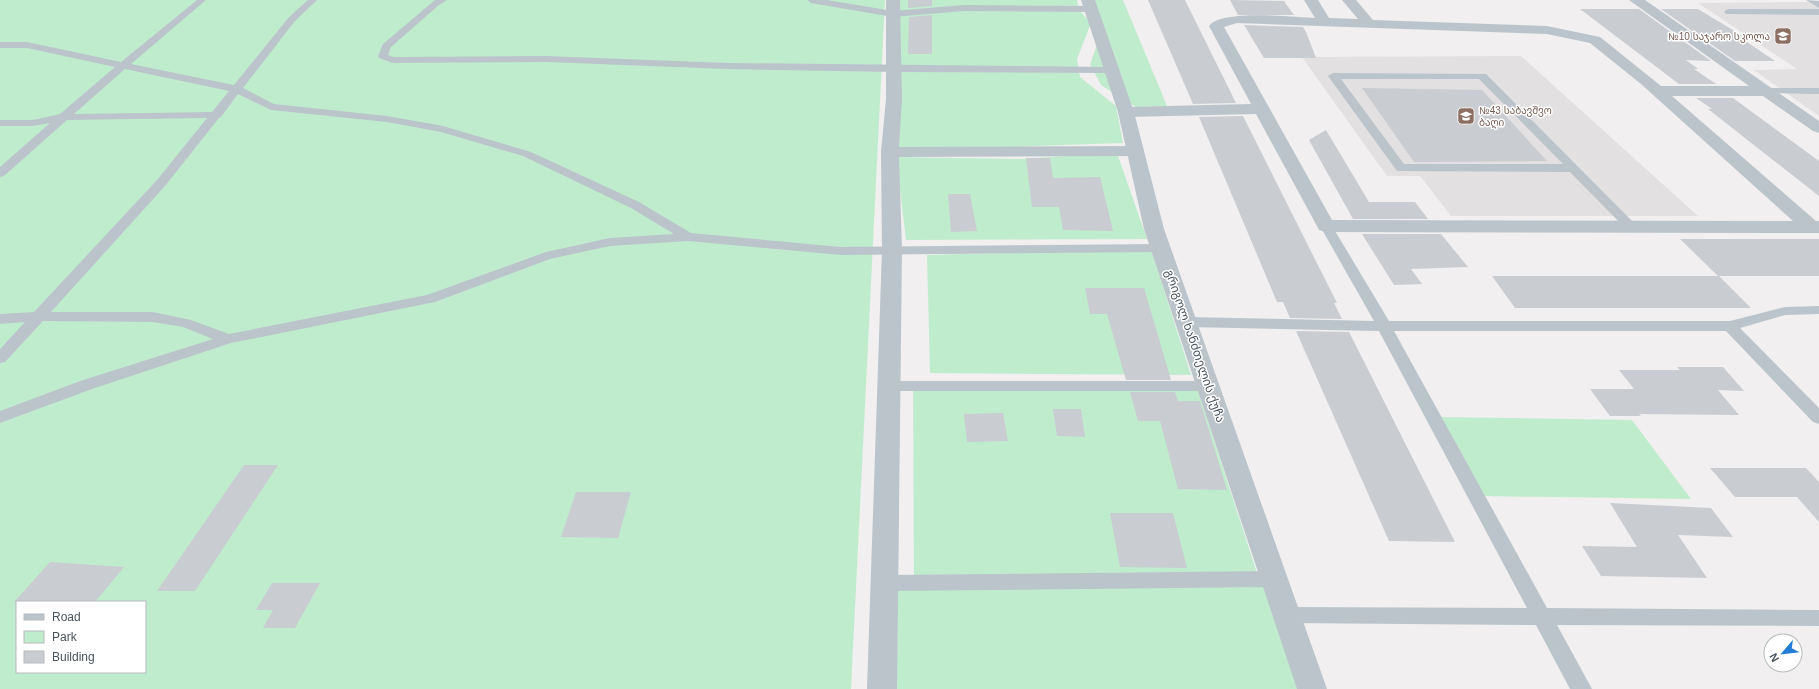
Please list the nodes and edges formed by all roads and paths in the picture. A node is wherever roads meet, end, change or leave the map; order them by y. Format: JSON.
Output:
{"nodes":[{"id":1,"x":202,"y":0,"type":"edge"},
{"id":2,"x":313,"y":0,"type":"edge"},
{"id":3,"x":443,"y":0,"type":"edge"},
{"id":4,"x":811,"y":0,"type":"edge"},
{"id":5,"x":1311,"y":0,"type":"edge"},
{"id":6,"x":1349,"y":0,"type":"edge"},
{"id":7,"x":1636,"y":0,"type":"edge"},
{"id":8,"x":1810,"y":0,"type":"edge"},
{"id":9,"x":1090,"y":5,"type":"edge"},
{"id":10,"x":1819,"y":5,"type":"edge"},
{"id":11,"x":893,"y":7,"type":"edge"},
{"id":12,"x":1729,"y":12,"type":"dead end"},
{"id":13,"x":1819,"y":12,"type":"edge"},
{"id":14,"x":1324,"y":22,"type":"junction"},
{"id":15,"x":1368,"y":23,"type":"junction"},
{"id":16,"x":0,"y":45,"type":"edge"},
{"id":17,"x":122,"y":66,"type":"junction"},
{"id":18,"x":892,"y":69,"type":"junction"},
{"id":19,"x":1111,"y":70,"type":"junction"},
{"id":20,"x":237,"y":89,"type":"junction"},
{"id":21,"x":1657,"y":91,"type":"junction"},
{"id":22,"x":1766,"y":91,"type":"junction"},
{"id":23,"x":1819,"y":91,"type":"edge"},
{"id":24,"x":1263,"y":109,"type":"junction"},
{"id":25,"x":1126,"y":112,"type":"junction"},
{"id":26,"x":216,"y":115,"type":"junction"},
{"id":27,"x":64,"y":117,"type":"junction"},
{"id":28,"x":0,"y":123,"type":"edge"},
{"id":29,"x":1819,"y":128,"type":"edge"},
{"id":30,"x":1136,"y":150,"type":"junction"},
{"id":31,"x":890,"y":152,"type":"junction"},
{"id":32,"x":1574,"y":168,"type":"junction"},
{"id":33,"x":0,"y":173,"type":"edge"},
{"id":34,"x":1326,"y":226,"type":"junction"},
{"id":35,"x":1631,"y":226,"type":"junction"},
{"id":36,"x":1815,"y":227,"type":"edge"},
{"id":37,"x":688,"y":237,"type":"junction"},
{"id":38,"x":1161,"y":248,"type":"junction"},
{"id":39,"x":892,"y":250,"type":"junction"},
{"id":40,"x":1819,"y":310,"type":"edge"},
{"id":41,"x":39,"y":316,"type":"junction"},
{"id":42,"x":0,"y":318,"type":"edge"},
{"id":43,"x":1187,"y":322,"type":"junction"},
{"id":44,"x":1384,"y":326,"type":"junction"},
{"id":45,"x":1730,"y":326,"type":"junction"},
{"id":46,"x":228,"y":339,"type":"junction"},
{"id":47,"x":0,"y":358,"type":"edge"},
{"id":48,"x":888,"y":386,"type":"junction"},
{"id":49,"x":1209,"y":386,"type":"junction"},
{"id":50,"x":0,"y":417,"type":"edge"},
{"id":51,"x":1819,"y":418,"type":"edge"},
{"id":52,"x":1275,"y":579,"type":"junction"},
{"id":53,"x":884,"y":583,"type":"junction"},
{"id":54,"x":1287,"y":615,"type":"junction"},
{"id":55,"x":1541,"y":616,"type":"junction"},
{"id":56,"x":1819,"y":618,"type":"edge"},
{"id":57,"x":882,"y":689,"type":"edge"},
{"id":58,"x":1312,"y":689,"type":"edge"},
{"id":59,"x":1581,"y":689,"type":"edge"}],
"edges":[{"from":1,"to":17,"type":"lane"},
{"from":2,"to":20,"type":"lane"},
{"from":3,"to":18,"type":"lane"},
{"from":4,"to":11,"type":"lane"},
{"from":5,"to":14,"type":"street"},
{"from":6,"to":15,"type":"street"},
{"from":7,"to":22,"type":"street"},
{"from":8,"to":10,"type":"lane"},
{"from":9,"to":11,"type":"lane"},
{"from":9,"to":19,"type":"street","name":"გრიგოლ ხანძთელის ქუჩა"},
{"from":11,"to":18,"type":"street"},
{"from":12,"to":13,"type":"lane"},
{"from":14,"to":15,"type":"street"},
{"from":14,"to":24,"type":"street"},
{"from":15,"to":21,"type":"street"},
{"from":16,"to":17,"type":"lane"},
{"from":17,"to":20,"type":"lane"},
{"from":17,"to":27,"type":"lane"},
{"from":18,"to":19,"type":"lane"},
{"from":18,"to":31,"type":"street"},
{"from":19,"to":25,"type":"street","name":"გრიგოლ ხანძთელის ქუჩა"},
{"from":20,"to":26,"type":"lane"},
{"from":20,"to":37,"type":"lane"},
{"from":21,"to":22,"type":"street"},
{"from":21,"to":36,"type":"street"},
{"from":22,"to":23,"type":"lane"},
{"from":22,"to":29,"type":"street"},
{"from":24,"to":25,"type":"street"},
{"from":24,"to":34,"type":"street"},
{"from":25,"to":30,"type":"street","name":"გრიგოლ ხანძთელის ქუჩა"},
{"from":26,"to":27,"type":"lane"},
{"from":26,"to":41,"type":"lane"},
{"from":27,"to":28,"type":"lane"},
{"from":27,"to":33,"type":"lane"},
{"from":30,"to":31,"type":"street"},
{"from":30,"to":38,"type":"street","name":"გრიგოლ ხანძთელის ქუჩა"},
{"from":31,"to":39,"type":"street"},
{"from":32,"to":32,"type":"lane"},
{"from":32,"to":35,"type":"lane"},
{"from":34,"to":35,"type":"street"},
{"from":34,"to":44,"type":"lane"},
{"from":35,"to":36,"type":"street"},
{"from":37,"to":39,"type":"lane"},
{"from":37,"to":46,"type":"lane"},
{"from":38,"to":39,"type":"lane"},
{"from":38,"to":43,"type":"street","name":"გრიგოლ ხანძთელის ქუჩა"},
{"from":39,"to":48,"type":"street"},
{"from":40,"to":45,"type":"lane"},
{"from":41,"to":42,"type":"lane"},
{"from":41,"to":46,"type":"lane"},
{"from":41,"to":47,"type":"lane"},
{"from":43,"to":44,"type":"lane"},
{"from":43,"to":49,"type":"street","name":"გრიგოლ ხანძთელის ქუჩა"},
{"from":44,"to":45,"type":"lane"},
{"from":44,"to":55,"type":"lane"},
{"from":45,"to":51,"type":"lane"},
{"from":46,"to":50,"type":"lane"},
{"from":48,"to":49,"type":"lane"},
{"from":48,"to":53,"type":"street"},
{"from":49,"to":52,"type":"street","name":"გრიგოლ ხანძთელის ქუჩა"},
{"from":52,"to":53,"type":"lane"},
{"from":52,"to":54,"type":"street","name":"გრიგოლ ხანძთელის ქუჩა"},
{"from":53,"to":57,"type":"street"},
{"from":54,"to":55,"type":"lane"},
{"from":54,"to":58,"type":"street","name":"გრიგოლ ხანძთელის ქუჩა"},
{"from":55,"to":56,"type":"lane"},
{"from":55,"to":59,"type":"lane"}]}
